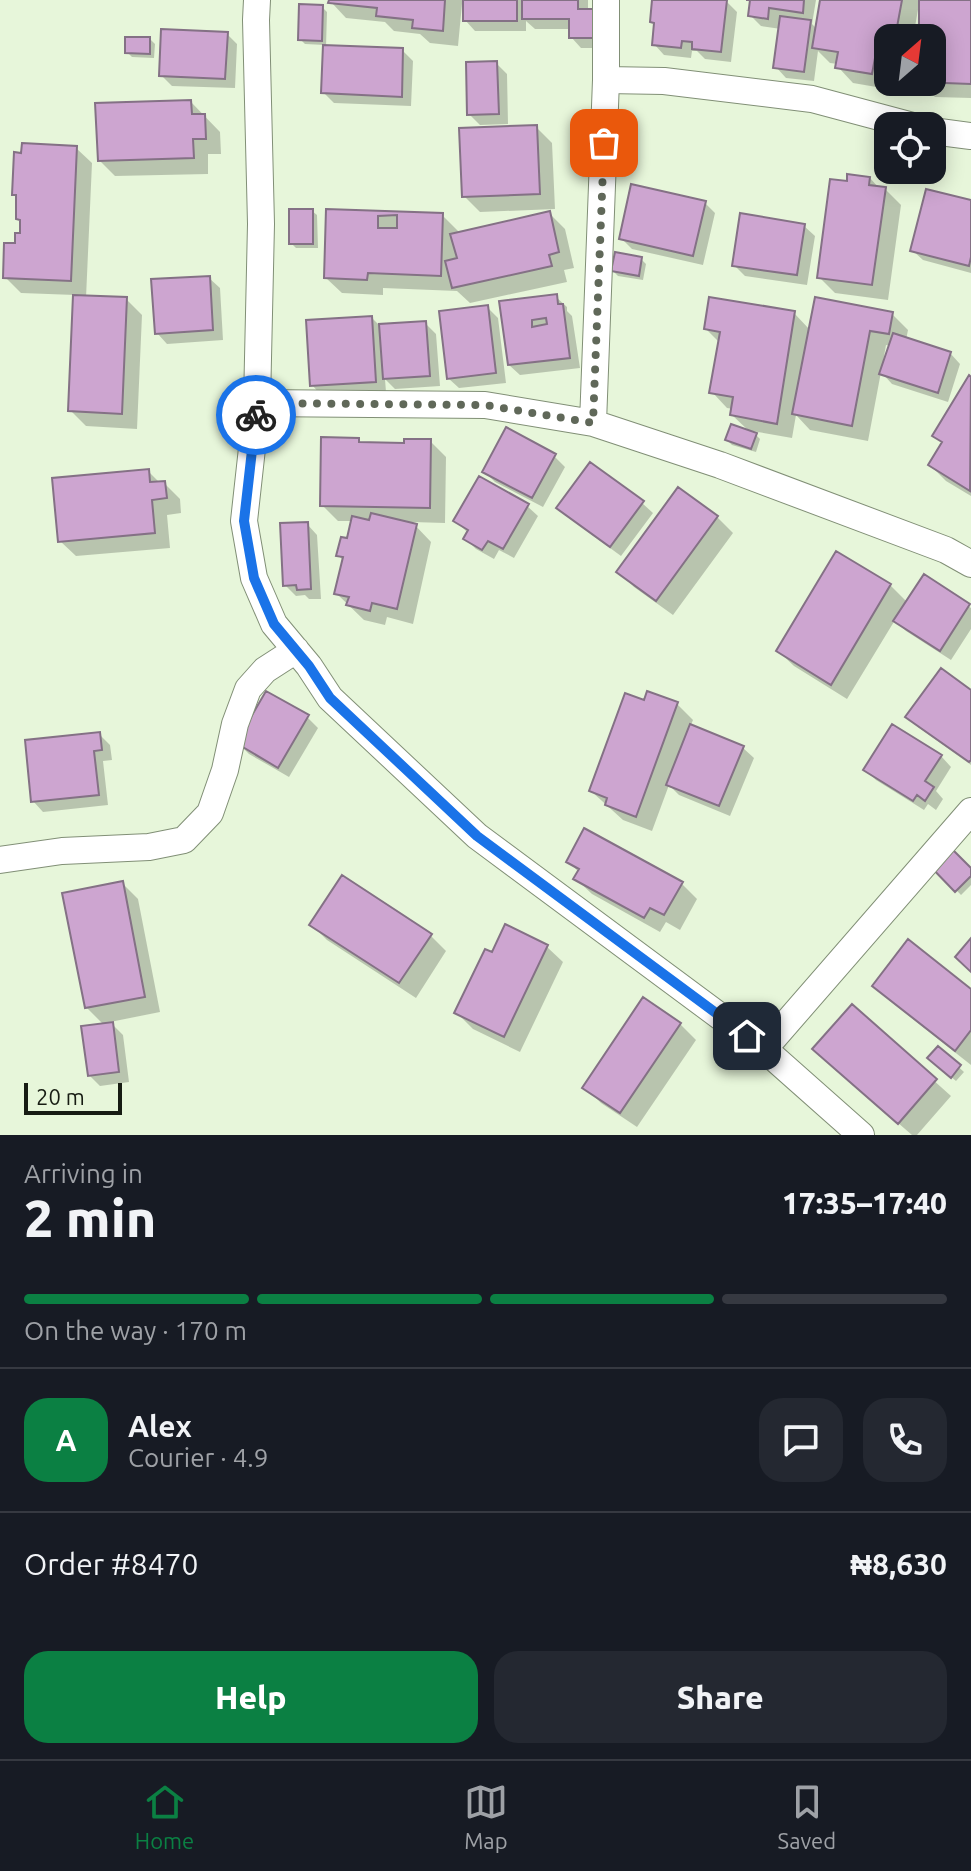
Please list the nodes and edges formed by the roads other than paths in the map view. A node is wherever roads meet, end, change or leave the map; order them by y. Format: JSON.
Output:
{"nodes":[{"id":1,"x":257,"y":0,"type":"edge"},
{"id":2,"x":606,"y":0,"type":"edge"},
{"id":3,"x":606,"y":80,"type":"junction"},
{"id":4,"x":874,"y":116,"type":"edge"},
{"id":5,"x":946,"y":133,"type":"edge"},
{"id":6,"x":971,"y":136,"type":"edge"},
{"id":7,"x":257,"y":403,"type":"junction"},
{"id":8,"x":593,"y":423,"type":"junction"},
{"id":9,"x":971,"y":564,"type":"edge"},
{"id":10,"x":296,"y":650,"type":"junction"},
{"id":11,"x":971,"y":811,"type":"edge"},
{"id":12,"x":0,"y":860,"type":"edge"},
{"id":13,"x":764,"y":1049,"type":"junction"},
{"id":14,"x":861,"y":1135,"type":"edge"}],
"edges":[{"from":1,"to":7,"type":"street"},
{"from":2,"to":3,"type":"street"},
{"from":3,"to":4,"type":"street"},
{"from":3,"to":8,"type":"street"},
{"from":5,"to":6,"type":"street"},
{"from":7,"to":8,"type":"street"},
{"from":7,"to":10,"type":"street"},
{"from":8,"to":9,"type":"street"},
{"from":10,"to":12,"type":"street"},
{"from":10,"to":13,"type":"street"},
{"from":11,"to":13,"type":"street"},
{"from":13,"to":14,"type":"street"}]}
